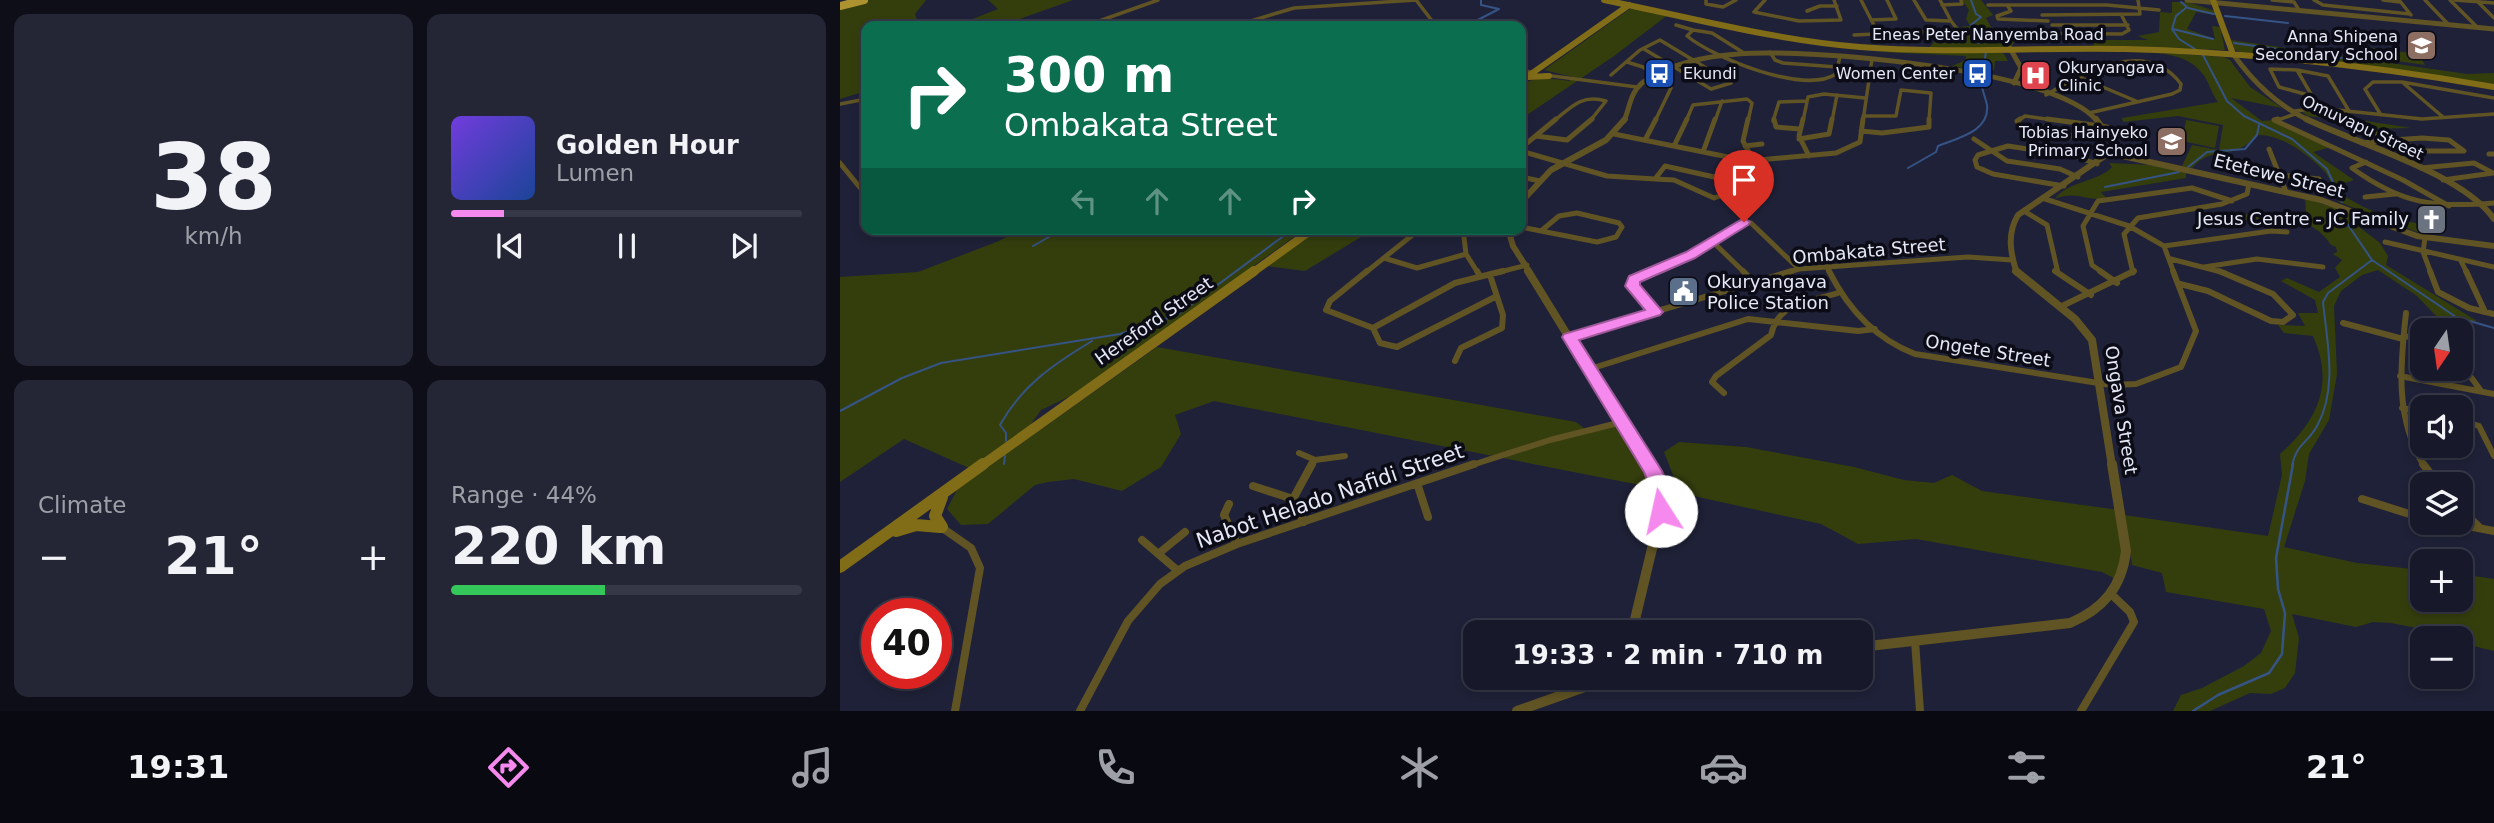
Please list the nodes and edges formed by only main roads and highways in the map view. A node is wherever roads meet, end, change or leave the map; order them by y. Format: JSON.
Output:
{"nodes":[{"id":1,"x":858,"y":0,"type":"edge"},
{"id":2,"x":864,"y":0,"type":"edge"},
{"id":3,"x":1604,"y":0,"type":"edge"},
{"id":4,"x":2213,"y":1,"type":"edge"},
{"id":5,"x":1632,"y":2,"type":"edge"},
{"id":6,"x":840,"y":5,"type":"edge"},
{"id":7,"x":2026,"y":48,"type":"junction"},
{"id":8,"x":1989,"y":49,"type":"junction"},
{"id":9,"x":2208,"y":52,"type":"junction"},
{"id":10,"x":2234,"y":56,"type":"junction"},
{"id":11,"x":2282,"y":58,"type":"junction"},
{"id":12,"x":1536,"y":71,"type":"junction"},
{"id":13,"x":1526,"y":78,"type":"edge"},
{"id":14,"x":1526,"y":80,"type":"edge"},
{"id":15,"x":2494,"y":87,"type":"edge"},
{"id":16,"x":1305,"y":235,"type":"edge"},
{"id":17,"x":1016,"y":441,"type":"junction"},
{"id":18,"x":950,"y":489,"type":"junction"},
{"id":19,"x":913,"y":513,"type":"junction"},
{"id":20,"x":881,"y":538,"type":"junction"},
{"id":21,"x":840,"y":565,"type":"edge"}],
"edges":[{"from":1,"to":6,"type":"highway"},
{"from":2,"to":6,"type":"highway"},
{"from":3,"to":5,"type":"main road","name":"Eneas Peter Nanyemba Road"},
{"from":4,"to":10,"type":"main road"},
{"from":5,"to":8,"type":"main road","name":"Eneas Peter Nanyemba Road"},
{"from":5,"to":12,"type":"main road"},
{"from":7,"to":8,"type":"main road","name":"Eneas Peter Nanyemba Road"},
{"from":7,"to":8,"type":"main road"},
{"from":7,"to":9,"type":"main road","name":"Eneas Peter Nanyemba Road"},
{"from":9,"to":10,"type":"main road","name":"Eneas Peter Nanyemba Road"},
{"from":9,"to":10,"type":"main road","name":"Eneas Peter Nanyemba Road"},
{"from":10,"to":11,"type":"main road","name":"Eneas Peter Nanyemba Road"},
{"from":10,"to":11,"type":"main road","name":"Eneas Peter Nanyemba Road"},
{"from":11,"to":15,"type":"main road","name":"Eneas Peter Nanyemba Road"},
{"from":12,"to":13,"type":"main road"},
{"from":12,"to":14,"type":"main road"},
{"from":16,"to":17,"type":"main road","name":"Hereford Street"},
{"from":17,"to":18,"type":"main road","name":"Hereford Street"},
{"from":17,"to":19,"type":"main road","name":"Hereford Street"},
{"from":18,"to":19,"type":"main road","name":"Hereford Street"},
{"from":18,"to":20,"type":"main road"},
{"from":19,"to":20,"type":"main road","name":"Hereford Street"},
{"from":19,"to":21,"type":"main road","name":"Hereford Street"},
{"from":20,"to":21,"type":"main road","name":"Hereford Street"}]}
